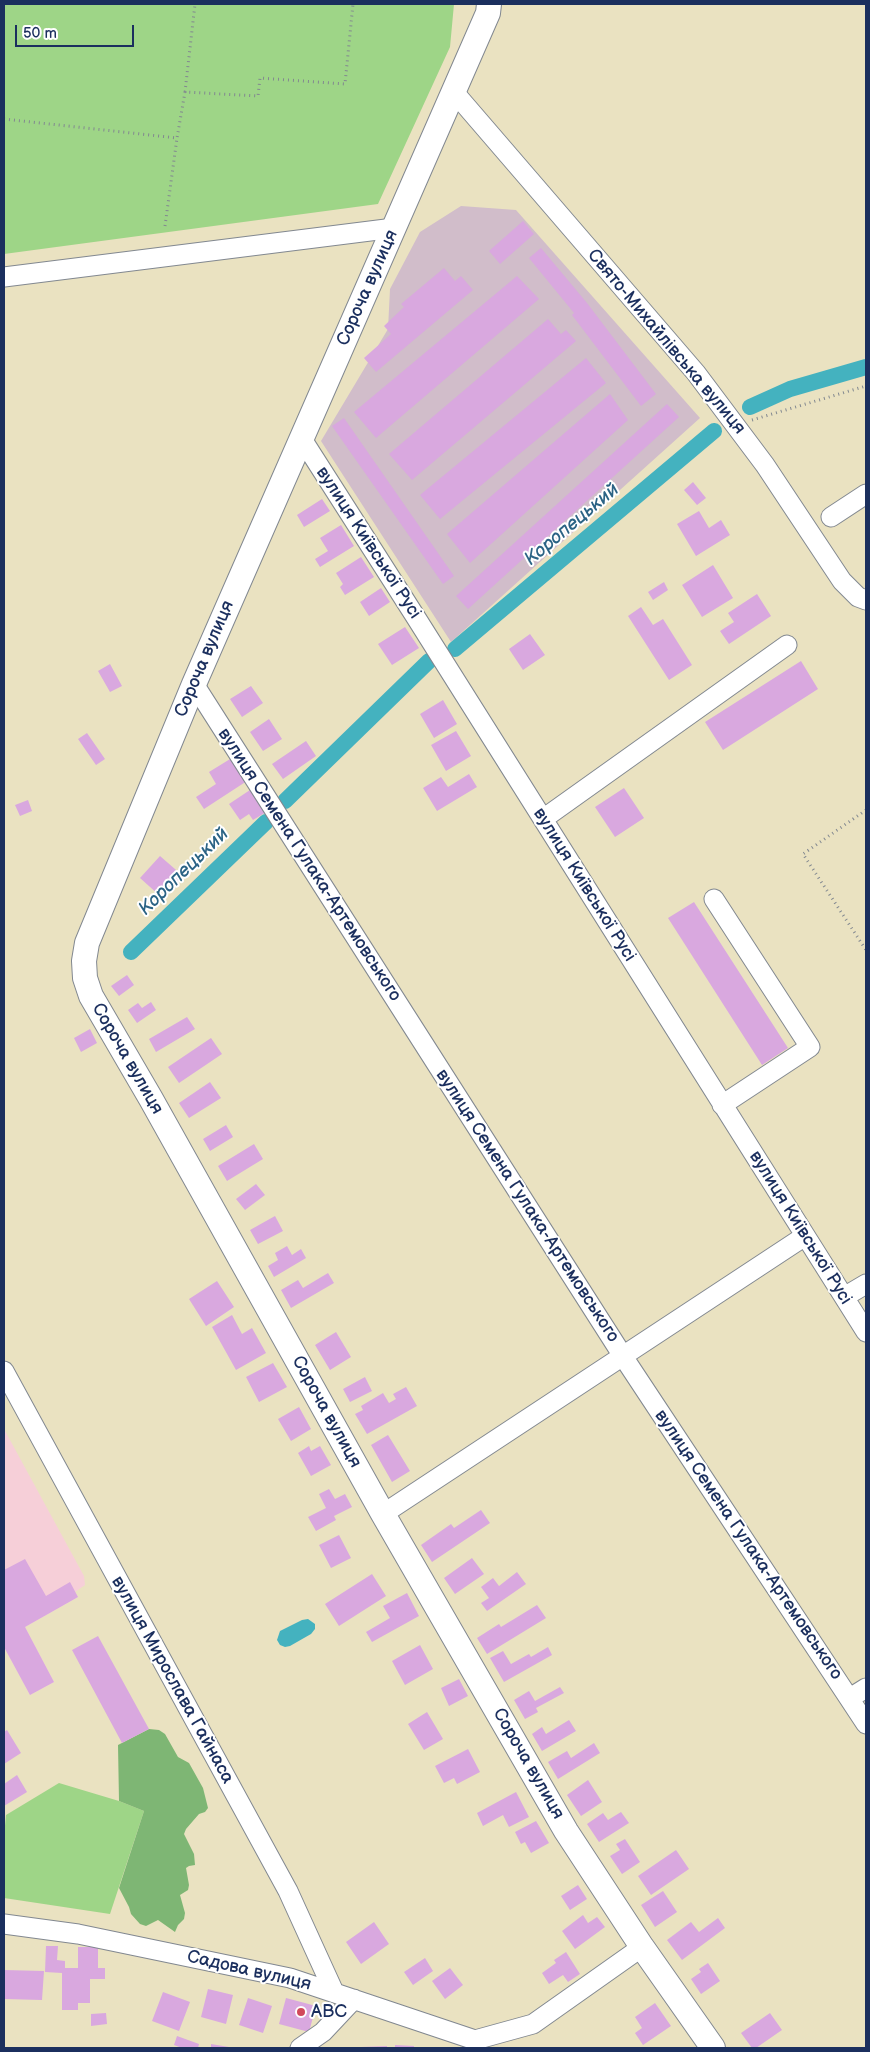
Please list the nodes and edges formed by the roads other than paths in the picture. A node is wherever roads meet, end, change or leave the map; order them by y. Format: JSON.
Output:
{"nodes":[{"id":1,"x":489,"y":4,"type":"edge"},
{"id":2,"x":454,"y":92,"type":"junction"},
{"id":3,"x":394,"y":228,"type":"junction"},
{"id":4,"x":4,"y":277,"type":"edge"},
{"id":5,"x":302,"y":439,"type":"junction"},
{"id":6,"x":866,"y":494,"type":"edge"},
{"id":7,"x":831,"y":517,"type":"dead end"},
{"id":8,"x":866,"y":600,"type":"edge"},
{"id":9,"x":787,"y":645,"type":"dead end"},
{"id":10,"x":194,"y":684,"type":"junction"},
{"id":11,"x":543,"y":819,"type":"junction"},
{"id":12,"x":714,"y":899,"type":"dead end"},
{"id":13,"x":722,"y":1104,"type":"junction"},
{"id":14,"x":805,"y":1236,"type":"junction"},
{"id":15,"x":866,"y":1284,"type":"edge"},
{"id":16,"x":844,"y":1297,"type":"junction"},
{"id":17,"x":866,"y":1332,"type":"edge"},
{"id":18,"x":623,"y":1356,"type":"junction"},
{"id":19,"x":4,"y":1371,"type":"edge"},
{"id":20,"x":383,"y":1514,"type":"junction"},
{"id":21,"x":866,"y":1688,"type":"edge"},
{"id":22,"x":850,"y":1698,"type":"junction"},
{"id":23,"x":866,"y":1724,"type":"edge"},
{"id":24,"x":4,"y":1924,"type":"edge"},
{"id":25,"x":642,"y":1948,"type":"junction"},
{"id":26,"x":334,"y":1992,"type":"junction"},
{"id":27,"x":354,"y":1999,"type":"junction"},
{"id":28,"x":300,"y":2048,"type":"edge"},
{"id":29,"x":713,"y":2048,"type":"edge"}],
"edges":[{"from":1,"to":2,"type":"main road","name":"Сороча вулиця"},
{"from":2,"to":3,"type":"main road","name":"Сороча вулиця"},
{"from":2,"to":8,"type":"street","name":"Свято-Михайлівська вулиця"},
{"from":3,"to":4,"type":"street"},
{"from":3,"to":5,"type":"main road","name":"Сороча вулиця"},
{"from":5,"to":10,"type":"main road","name":"Сороча вулиця"},
{"from":5,"to":11,"type":"street","name":"вулиця Київської Русі"},
{"from":6,"to":7,"type":"street"},
{"from":9,"to":11,"type":"street"},
{"from":10,"to":18,"type":"street","name":"вулиця Семена Гулака-Артемовського"},
{"from":10,"to":20,"type":"main road","name":"Сороча вулиця"},
{"from":11,"to":13,"type":"street","name":"вулиця Київської Русі"},
{"from":12,"to":13,"type":"street"},
{"from":13,"to":14,"type":"street","name":"вулиця Київської Русі"},
{"from":14,"to":16,"type":"street","name":"вулиця Київської Русі"},
{"from":14,"to":18,"type":"street"},
{"from":15,"to":16,"type":"street"},
{"from":16,"to":17,"type":"street","name":"вулиця Київської Русі"},
{"from":18,"to":20,"type":"street"},
{"from":18,"to":22,"type":"street","name":"вулиця Семена Гулака-Артемовського"},
{"from":19,"to":26,"type":"street","name":"вулиця Мирослава Гайнаса"},
{"from":20,"to":25,"type":"main road","name":"Сороча вулиця"},
{"from":21,"to":22,"type":"street"},
{"from":22,"to":23,"type":"street","name":"вулиця Семена Гулака-Артемовського"},
{"from":24,"to":26,"type":"street","name":"Садова вулиця"},
{"from":25,"to":27,"type":"street","name":"Садова вулиця"},
{"from":25,"to":29,"type":"main road","name":"Сороча вулиця"},
{"from":26,"to":27,"type":"street","name":"Садова вулиця"},
{"from":27,"to":28,"type":"street"}]}
